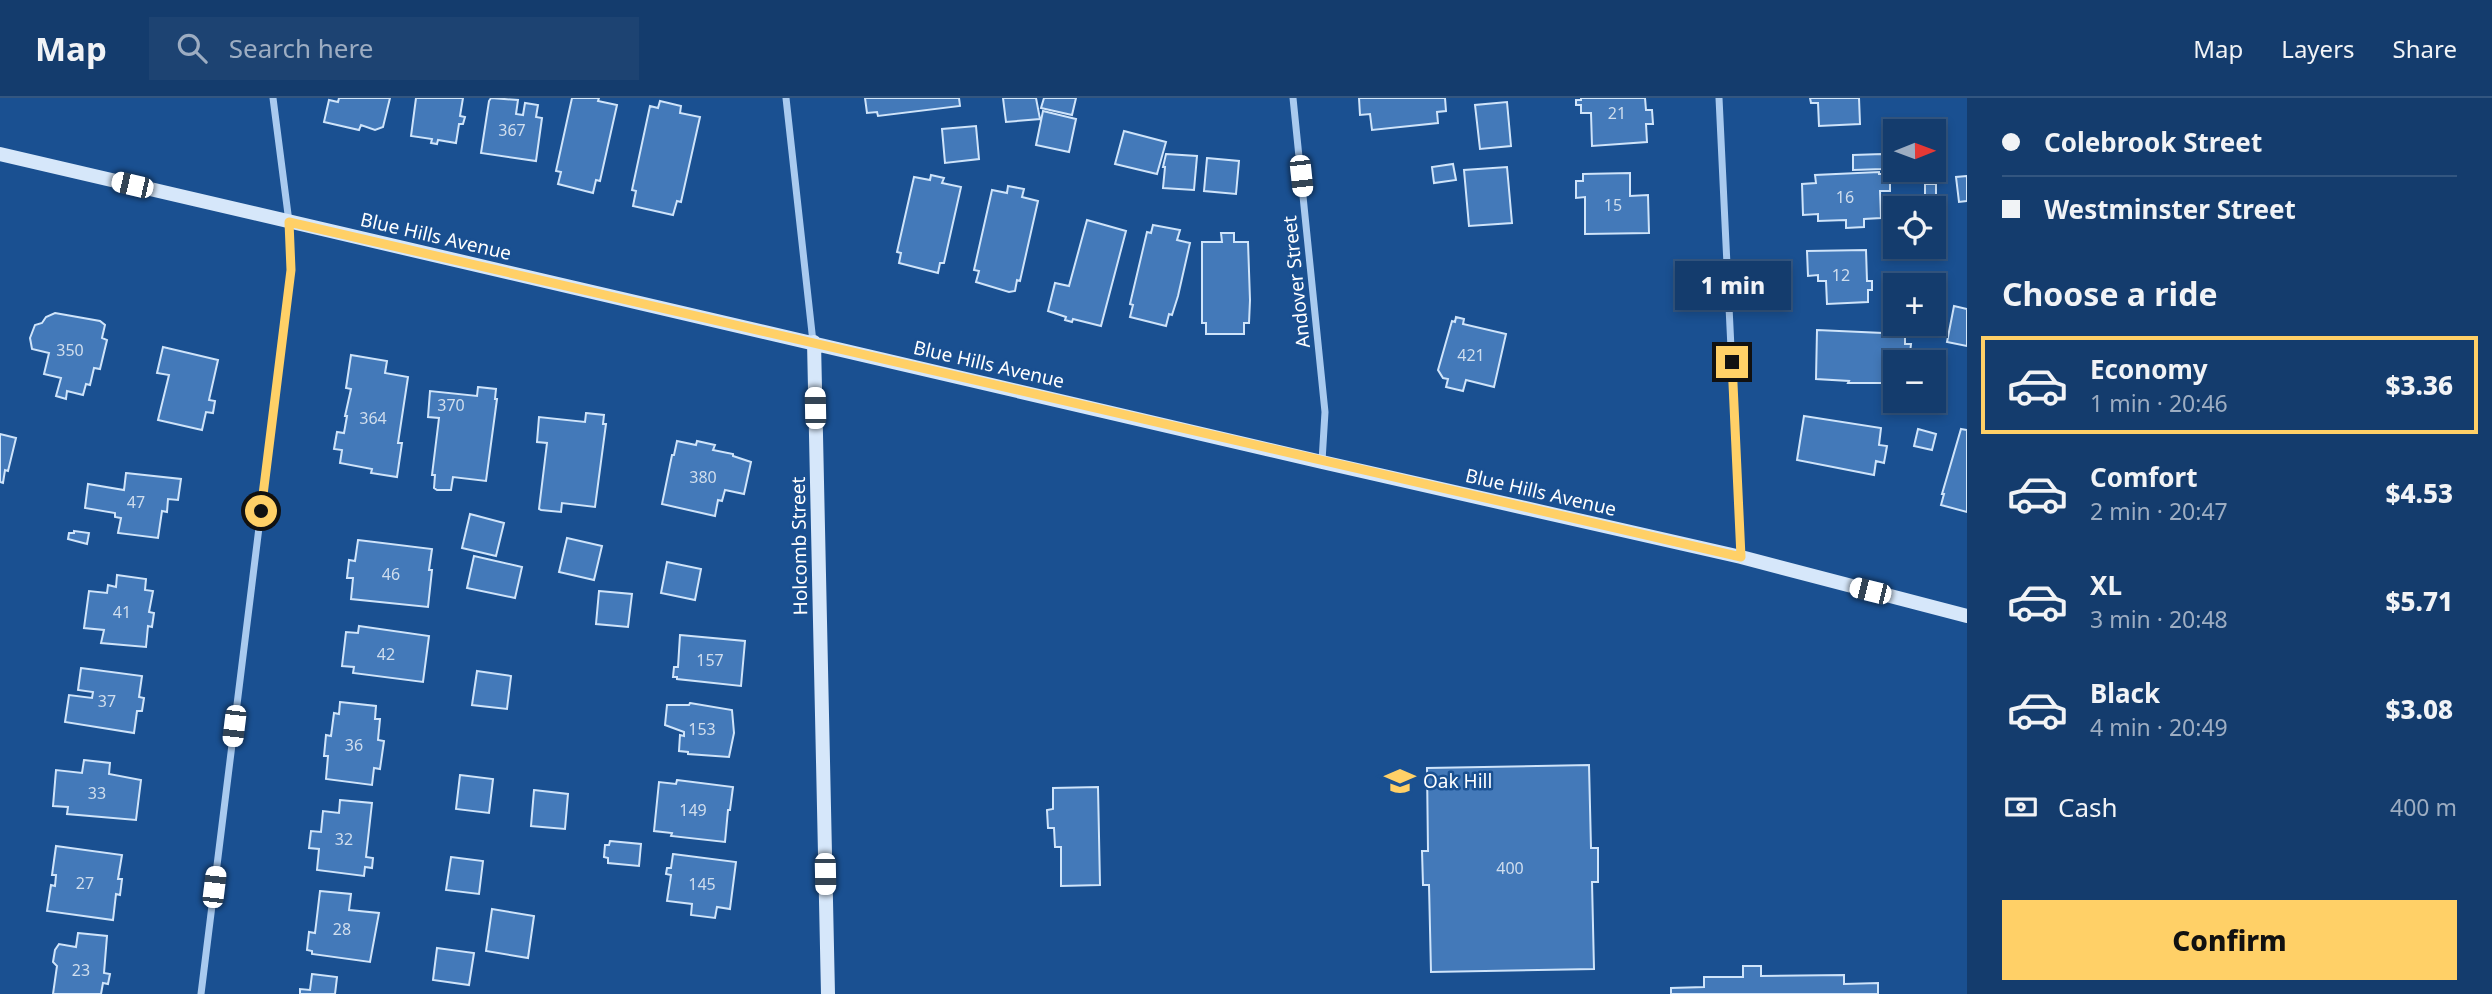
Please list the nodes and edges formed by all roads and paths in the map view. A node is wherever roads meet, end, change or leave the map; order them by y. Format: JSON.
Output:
{"nodes":[{"id":1,"x":273,"y":98,"type":"edge"},
{"id":2,"x":786,"y":98,"type":"edge"},
{"id":3,"x":1293,"y":98,"type":"edge"},
{"id":4,"x":1719,"y":98,"type":"edge"},
{"id":5,"x":0,"y":154,"type":"edge"},
{"id":6,"x":289,"y":222,"type":"junction"},
{"id":7,"x":814,"y":342,"type":"junction"},
{"id":8,"x":1322,"y":462,"type":"junction"},
{"id":9,"x":1741,"y":557,"type":"junction"},
{"id":10,"x":1967,"y":616,"type":"edge"},
{"id":11,"x":201,"y":994,"type":"edge"},
{"id":12,"x":828,"y":994,"type":"edge"}],
"edges":[{"from":1,"to":6,"type":"street"},
{"from":2,"to":7,"type":"street","name":"Holcomb Street"},
{"from":3,"to":8,"type":"street","name":"Andover Street"},
{"from":4,"to":9,"type":"street"},
{"from":5,"to":6,"type":"main road","name":"Blue Hills Avenue"},
{"from":6,"to":7,"type":"main road","name":"Blue Hills Avenue"},
{"from":6,"to":11,"type":"street"},
{"from":7,"to":8,"type":"main road","name":"Blue Hills Avenue"},
{"from":7,"to":12,"type":"main road","name":"Holcomb Street"},
{"from":8,"to":9,"type":"main road","name":"Blue Hills Avenue"},
{"from":9,"to":10,"type":"main road","name":"Blue Hills Avenue"}]}
